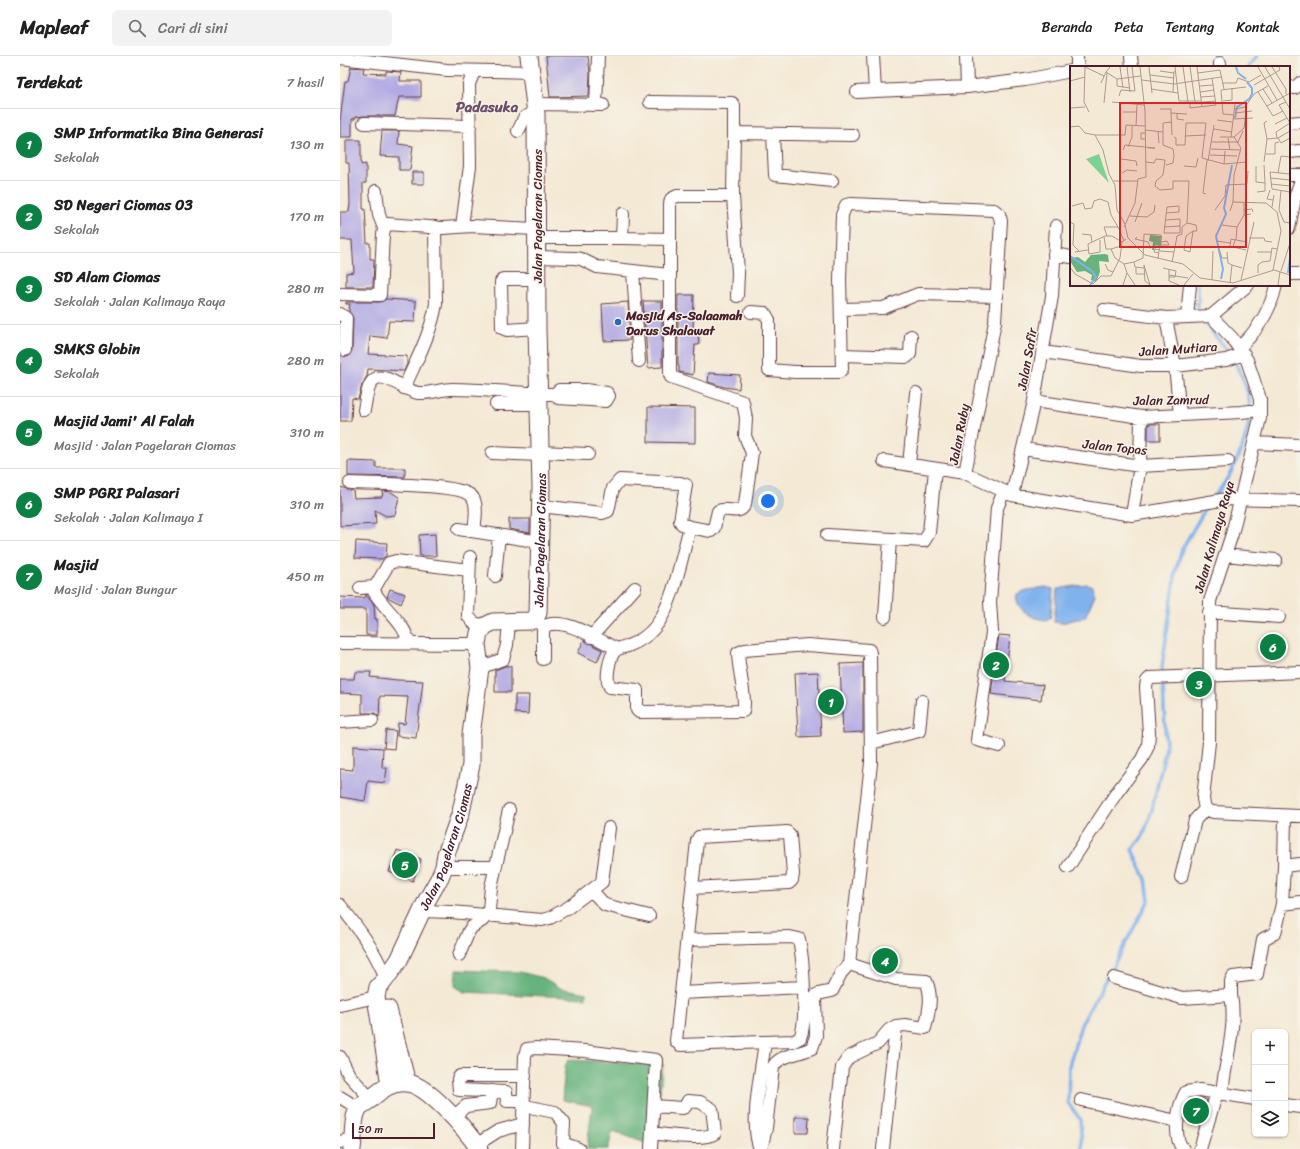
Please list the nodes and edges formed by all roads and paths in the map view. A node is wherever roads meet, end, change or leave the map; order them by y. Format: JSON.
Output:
{"nodes":[{"id":1,"x":598,"y":56,"type":"edge"},
{"id":2,"x":873,"y":56,"type":"edge"},
{"id":3,"x":966,"y":56,"type":"edge"},
{"id":4,"x":1077,"y":56,"type":"edge"},
{"id":5,"x":1131,"y":56,"type":"edge"},
{"id":6,"x":340,"y":58,"type":"edge"},
{"id":7,"x":530,"y":64,"type":"edge"},
{"id":8,"x":1077,"y":66,"type":"edge"},
{"id":9,"x":1132,"y":66,"type":"edge"},
{"id":10,"x":1070,"y":71,"type":"edge"},
{"id":11,"x":474,"y":72,"type":"junction"},
{"id":12,"x":1300,"y":83,"type":"edge"},
{"id":13,"x":967,"y":87,"type":"junction"},
{"id":14,"x":1290,"y":87,"type":"edge"},
{"id":15,"x":875,"y":91,"type":"junction"},
{"id":16,"x":857,"y":92,"type":"dead end"},
{"id":17,"x":650,"y":102,"type":"dead end"},
{"id":18,"x":536,"y":109,"type":"junction"},
{"id":19,"x":1300,"y":122,"type":"edge"},
{"id":20,"x":364,"y":123,"type":"dead end"},
{"id":21,"x":1290,"y":123,"type":"edge"},
{"id":22,"x":470,"y":126,"type":"junction"},
{"id":23,"x":518,"y":131,"type":"dead end"},
{"id":24,"x":734,"y":133,"type":"junction"},
{"id":25,"x":774,"y":134,"type":"junction"},
{"id":26,"x":853,"y":135,"type":"dead end"},
{"id":27,"x":1300,"y":151,"type":"edge"},
{"id":28,"x":1290,"y":152,"type":"edge"},
{"id":29,"x":832,"y":181,"type":"dead end"},
{"id":30,"x":1300,"y":183,"type":"edge"},
{"id":31,"x":376,"y":191,"type":"dead end"},
{"id":32,"x":733,"y":196,"type":"junction"},
{"id":33,"x":1292,"y":199,"type":"edge"},
{"id":34,"x":623,"y":214,"type":"dead end"},
{"id":35,"x":1293,"y":225,"type":"edge"},
{"id":36,"x":462,"y":226,"type":"junction"},
{"id":37,"x":1056,"y":226,"type":"dead end"},
{"id":38,"x":435,"y":227,"type":"junction"},
{"id":39,"x":384,"y":228,"type":"junction"},
{"id":40,"x":537,"y":234,"type":"junction"},
{"id":41,"x":622,"y":238,"type":"junction"},
{"id":42,"x":670,"y":239,"type":"junction"},
{"id":43,"x":1054,"y":254,"type":"junction"},
{"id":44,"x":1070,"y":256,"type":"edge"},
{"id":45,"x":537,"y":257,"type":"junction"},
{"id":46,"x":633,"y":271,"type":"junction"},
{"id":47,"x":669,"y":275,"type":"junction"},
{"id":48,"x":537,"y":279,"type":"junction"},
{"id":49,"x":1190,"y":286,"type":"edge"},
{"id":50,"x":1247,"y":286,"type":"edge"},
{"id":51,"x":1276,"y":286,"type":"edge"},
{"id":52,"x":340,"y":294,"type":"edge"},
{"id":53,"x":738,"y":296,"type":"dead end"},
{"id":54,"x":997,"y":296,"type":"junction"},
{"id":55,"x":841,"y":309,"type":"junction"},
{"id":56,"x":1104,"y":310,"type":"dead end"},
{"id":57,"x":751,"y":312,"type":"dead end"},
{"id":58,"x":340,"y":314,"type":"edge"},
{"id":59,"x":1210,"y":316,"type":"junction"},
{"id":60,"x":1191,"y":317,"type":"junction"},
{"id":61,"x":1166,"y":318,"type":"junction"},
{"id":62,"x":537,"y":328,"type":"junction"},
{"id":63,"x":911,"y":336,"type":"dead end"},
{"id":64,"x":345,"y":350,"type":"dead end"},
{"id":65,"x":1043,"y":352,"type":"junction"},
{"id":66,"x":842,"y":355,"type":"junction"},
{"id":67,"x":1236,"y":355,"type":"junction"},
{"id":68,"x":638,"y":361,"type":"dead end"},
{"id":69,"x":1175,"y":366,"type":"junction"},
{"id":70,"x":404,"y":388,"type":"junction"},
{"id":71,"x":916,"y":393,"type":"dead end"},
{"id":72,"x":544,"y":398,"type":"junction"},
{"id":73,"x":1034,"y":401,"type":"junction"},
{"id":74,"x":496,"y":404,"type":"dead end"},
{"id":75,"x":364,"y":410,"type":"dead end"},
{"id":76,"x":1252,"y":411,"type":"junction"},
{"id":77,"x":1180,"y":415,"type":"junction"},
{"id":78,"x":1141,"y":417,"type":"junction"},
{"id":79,"x":1255,"y":443,"type":"junction"},
{"id":80,"x":1300,"y":445,"type":"edge"},
{"id":81,"x":1023,"y":449,"type":"junction"},
{"id":82,"x":492,"y":453,"type":"dead end"},
{"id":83,"x":540,"y":454,"type":"junction"},
{"id":84,"x":588,"y":454,"type":"dead end"},
{"id":85,"x":1228,"y":460,"type":"dead end"},
{"id":86,"x":884,"y":461,"type":"dead end"},
{"id":87,"x":909,"y":465,"type":"junction"},
{"id":88,"x":1140,"y":466,"type":"junction"},
{"id":89,"x":935,"y":469,"type":"junction"},
{"id":90,"x":965,"y":473,"type":"junction"},
{"id":91,"x":350,"y":483,"type":"dead end"},
{"id":92,"x":1008,"y":493,"type":"junction"},
{"id":93,"x":1241,"y":498,"type":"junction"},
{"id":94,"x":1300,"y":501,"type":"edge"},
{"id":95,"x":540,"y":506,"type":"junction"},
{"id":96,"x":1132,"y":515,"type":"junction"},
{"id":97,"x":690,"y":527,"type":"junction"},
{"id":98,"x":459,"y":529,"type":"dead end"},
{"id":99,"x":474,"y":531,"type":"junction"},
{"id":100,"x":827,"y":535,"type":"dead end"},
{"id":101,"x":499,"y":536,"type":"junction"},
{"id":102,"x":890,"y":539,"type":"junction"},
{"id":103,"x":541,"y":542,"type":"junction"},
{"id":104,"x":1225,"y":555,"type":"junction"},
{"id":105,"x":470,"y":557,"type":"dead end"},
{"id":106,"x":1276,"y":560,"type":"dead end"},
{"id":107,"x":469,"y":570,"type":"junction"},
{"id":108,"x":494,"y":576,"type":"dead end"},
{"id":109,"x":635,"y":588,"type":"dead end"},
{"id":110,"x":1209,"y":612,"type":"junction"},
{"id":111,"x":885,"y":616,"type":"dead end"},
{"id":112,"x":1279,"y":616,"type":"dead end"},
{"id":113,"x":509,"y":623,"type":"junction"},
{"id":114,"x":539,"y":623,"type":"junction"},
{"id":115,"x":485,"y":626,"type":"junction"},
{"id":116,"x":592,"y":637,"type":"junction"},
{"id":117,"x":340,"y":643,"type":"edge"},
{"id":118,"x":409,"y":644,"type":"junction"},
{"id":119,"x":477,"y":644,"type":"junction"},
{"id":120,"x":617,"y":649,"type":"junction"},
{"id":121,"x":543,"y":659,"type":"dead end"},
{"id":122,"x":480,"y":668,"type":"junction"},
{"id":123,"x":1300,"y":672,"type":"edge"},
{"id":124,"x":1210,"y":676,"type":"junction"},
{"id":125,"x":922,"y":701,"type":"dead end"},
{"id":126,"x":372,"y":720,"type":"dead end"},
{"id":127,"x":340,"y":722,"type":"edge"},
{"id":128,"x":871,"y":743,"type":"junction"},
{"id":129,"x":999,"y":746,"type":"dead end"},
{"id":130,"x":1205,"y":809,"type":"junction"},
{"id":131,"x":509,"y":810,"type":"dead end"},
{"id":132,"x":1285,"y":816,"type":"junction"},
{"id":133,"x":1300,"y":816,"type":"edge"},
{"id":134,"x":609,"y":828,"type":"dead end"},
{"id":135,"x":1300,"y":864,"type":"edge"},
{"id":136,"x":1284,"y":866,"type":"junction"},
{"id":137,"x":444,"y":867,"type":"junction"},
{"id":138,"x":496,"y":867,"type":"junction"},
{"id":139,"x":1068,"y":867,"type":"dead end"},
{"id":140,"x":1181,"y":877,"type":"dead end"},
{"id":141,"x":692,"y":888,"type":"junction"},
{"id":142,"x":592,"y":891,"type":"junction"},
{"id":143,"x":1300,"y":902,"type":"edge"},
{"id":144,"x":1282,"y":904,"type":"junction"},
{"id":145,"x":340,"y":905,"type":"edge"},
{"id":146,"x":422,"y":911,"type":"junction"},
{"id":147,"x":487,"y":916,"type":"junction"},
{"id":148,"x":649,"y":916,"type":"dead end"},
{"id":149,"x":687,"y":940,"type":"junction"},
{"id":150,"x":459,"y":955,"type":"dead end"},
{"id":151,"x":849,"y":964,"type":"junction"},
{"id":152,"x":1114,"y":978,"type":"dead end"},
{"id":153,"x":385,"y":979,"type":"junction"},
{"id":154,"x":803,"y":987,"type":"junction"},
{"id":155,"x":681,"y":993,"type":"junction"},
{"id":156,"x":1231,"y":995,"type":"junction"},
{"id":157,"x":376,"y":997,"type":"junction"},
{"id":158,"x":340,"y":1005,"type":"edge"},
{"id":159,"x":896,"y":1026,"type":"junction"},
{"id":160,"x":765,"y":1042,"type":"junction"},
{"id":161,"x":340,"y":1057,"type":"edge"},
{"id":162,"x":525,"y":1076,"type":"junction"},
{"id":163,"x":407,"y":1083,"type":"junction"},
{"id":164,"x":390,"y":1085,"type":"junction"},
{"id":165,"x":492,"y":1091,"type":"junction"},
{"id":166,"x":1220,"y":1093,"type":"junction"},
{"id":167,"x":340,"y":1097,"type":"edge"},
{"id":168,"x":1252,"y":1098,"type":"edge"},
{"id":169,"x":1081,"y":1100,"type":"dead end"},
{"id":170,"x":524,"y":1103,"type":"junction"},
{"id":171,"x":364,"y":1104,"type":"junction"},
{"id":172,"x":654,"y":1106,"type":"junction"},
{"id":173,"x":1288,"y":1106,"type":"edge"},
{"id":174,"x":1300,"y":1108,"type":"edge"},
{"id":175,"x":453,"y":1117,"type":"junction"},
{"id":176,"x":1177,"y":1121,"type":"junction"},
{"id":177,"x":523,"y":1124,"type":"junction"},
{"id":178,"x":652,"y":1133,"type":"junction"},
{"id":179,"x":349,"y":1143,"type":"edge"},
{"id":180,"x":478,"y":1147,"type":"edge"},
{"id":181,"x":525,"y":1149,"type":"edge"},
{"id":182,"x":579,"y":1149,"type":"edge"},
{"id":183,"x":651,"y":1149,"type":"edge"},
{"id":184,"x":760,"y":1149,"type":"edge"},
{"id":185,"x":833,"y":1149,"type":"edge"},
{"id":186,"x":883,"y":1149,"type":"edge"},
{"id":187,"x":1183,"y":1149,"type":"edge"},
{"id":188,"x":1200,"y":1149,"type":"edge"}],
"edges":[{"from":1,"to":18,"type":"street"},
{"from":2,"to":15,"type":"street"},
{"from":3,"to":13,"type":"street"},
{"from":4,"to":8,"type":"street"},
{"from":5,"to":9,"type":"street"},
{"from":6,"to":11,"type":"street"},
{"from":7,"to":11,"type":"street"},
{"from":7,"to":18,"type":"main road","name":"Jalan Pagelaran Ciomas"},
{"from":10,"to":13,"type":"street"},
{"from":11,"to":22,"type":"street"},
{"from":12,"to":14,"type":"street"},
{"from":13,"to":15,"type":"street"},
{"from":15,"to":16,"type":"street"},
{"from":17,"to":24,"type":"street"},
{"from":18,"to":23,"type":"street"},
{"from":18,"to":40,"type":"main road","name":"Jalan Pagelaran Ciomas"},
{"from":19,"to":21,"type":"street"},
{"from":20,"to":22,"type":"street"},
{"from":22,"to":36,"type":"street"},
{"from":24,"to":25,"type":"street"},
{"from":24,"to":32,"type":"street"},
{"from":25,"to":26,"type":"street"},
{"from":25,"to":29,"type":"street"},
{"from":27,"to":28,"type":"street"},
{"from":30,"to":33,"type":"street"},
{"from":31,"to":39,"type":"street"},
{"from":32,"to":42,"type":"street"},
{"from":32,"to":53,"type":"street"},
{"from":33,"to":35,"type":"street"},
{"from":34,"to":41,"type":"street"},
{"from":36,"to":38,"type":"street"},
{"from":36,"to":40,"type":"street"},
{"from":37,"to":43,"type":"street","name":"Jalan Safir"},
{"from":38,"to":39,"type":"street"},
{"from":38,"to":70,"type":"street"},
{"from":39,"to":52,"type":"street"},
{"from":40,"to":41,"type":"street"},
{"from":40,"to":45,"type":"main road","name":"Jalan Pagelaran Ciomas"},
{"from":41,"to":42,"type":"street"},
{"from":42,"to":47,"type":"street"},
{"from":43,"to":44,"type":"street"},
{"from":43,"to":65,"type":"street","name":"Jalan Safir"},
{"from":45,"to":46,"type":"street"},
{"from":45,"to":48,"type":"main road","name":"Jalan Pagelaran Ciomas"},
{"from":46,"to":47,"type":"street"},
{"from":46,"to":68,"type":"street"},
{"from":47,"to":97,"type":"street"},
{"from":48,"to":62,"type":"main road","name":"Jalan Pagelaran Ciomas"},
{"from":48,"to":62,"type":"street"},
{"from":49,"to":60,"type":"street"},
{"from":50,"to":59,"type":"street"},
{"from":51,"to":67,"type":"street"},
{"from":54,"to":55,"type":"street"},
{"from":54,"to":55,"type":"street","name":"Jalan Ruby"},
{"from":54,"to":90,"type":"street","name":"Jalan Ruby"},
{"from":55,"to":66,"type":"street"},
{"from":56,"to":61,"type":"street"},
{"from":57,"to":66,"type":"street"},
{"from":58,"to":64,"type":"street"},
{"from":59,"to":60,"type":"street"},
{"from":59,"to":67,"type":"street","name":"Jalan Kalimaya Raya"},
{"from":60,"to":61,"type":"street"},
{"from":61,"to":69,"type":"street"},
{"from":62,"to":72,"type":"main road","name":"Jalan Pagelaran Ciomas"},
{"from":63,"to":66,"type":"street"},
{"from":65,"to":69,"type":"street","name":"Jalan Mutiara"},
{"from":65,"to":73,"type":"street","name":"Jalan Safir"},
{"from":67,"to":69,"type":"street","name":"Jalan Mutiara"},
{"from":67,"to":76,"type":"street","name":"Jalan Kalimaya Raya"},
{"from":69,"to":77,"type":"street"},
{"from":70,"to":72,"type":"street"},
{"from":70,"to":75,"type":"street"},
{"from":71,"to":87,"type":"street"},
{"from":72,"to":74,"type":"street"},
{"from":72,"to":83,"type":"main road","name":"Jalan Pagelaran Ciomas"},
{"from":73,"to":78,"type":"street","name":"Jalan Zamrud"},
{"from":73,"to":81,"type":"street","name":"Jalan Safir"},
{"from":76,"to":77,"type":"street","name":"Jalan Zamrud"},
{"from":76,"to":79,"type":"street","name":"Jalan Kalimaya Raya"},
{"from":77,"to":78,"type":"street","name":"Jalan Zamrud"},
{"from":78,"to":88,"type":"street"},
{"from":79,"to":80,"type":"street"},
{"from":79,"to":93,"type":"street","name":"Jalan Kalimaya Raya"},
{"from":81,"to":88,"type":"street","name":"Jalan Topas"},
{"from":81,"to":92,"type":"street","name":"Jalan Safir"},
{"from":82,"to":83,"type":"street"},
{"from":83,"to":84,"type":"street"},
{"from":83,"to":95,"type":"main road","name":"Jalan Pagelaran Ciomas"},
{"from":85,"to":88,"type":"street","name":"Jalan Topas"},
{"from":86,"to":87,"type":"street"},
{"from":87,"to":89,"type":"street"},
{"from":88,"to":96,"type":"street"},
{"from":89,"to":90,"type":"street"},
{"from":89,"to":102,"type":"street"},
{"from":90,"to":92,"type":"street","name":"Jalan Ruby"},
{"from":91,"to":99,"type":"street"},
{"from":92,"to":96,"type":"street","name":"Jalan Ruby"},
{"from":92,"to":129,"type":"street","name":"Jalan Safir"},
{"from":93,"to":94,"type":"street","name":"Jalan Ruby"},
{"from":93,"to":96,"type":"street","name":"Jalan Ruby"},
{"from":93,"to":104,"type":"street","name":"Jalan Kalimaya Raya"},
{"from":95,"to":97,"type":"street"},
{"from":95,"to":103,"type":"main road","name":"Jalan Pagelaran Ciomas"},
{"from":97,"to":120,"type":"street"},
{"from":98,"to":99,"type":"street"},
{"from":99,"to":101,"type":"street"},
{"from":100,"to":102,"type":"street"},
{"from":101,"to":103,"type":"street"},
{"from":101,"to":108,"type":"street"},
{"from":102,"to":111,"type":"street"},
{"from":103,"to":114,"type":"main road","name":"Jalan Pagelaran Ciomas"},
{"from":104,"to":106,"type":"street"},
{"from":104,"to":110,"type":"street","name":"Jalan Kalimaya Raya"},
{"from":105,"to":107,"type":"street"},
{"from":107,"to":115,"type":"street"},
{"from":107,"to":118,"type":"street"},
{"from":109,"to":116,"type":"street"},
{"from":110,"to":112,"type":"street"},
{"from":110,"to":124,"type":"street","name":"Jalan Kalimaya Raya"},
{"from":113,"to":114,"type":"main road","name":"Jalan Pagelaran Ciomas"},
{"from":113,"to":115,"type":"main road","name":"Jalan Pagelaran Ciomas"},
{"from":113,"to":122,"type":"street"},
{"from":114,"to":116,"type":"street"},
{"from":114,"to":121,"type":"street"},
{"from":115,"to":119,"type":"main road"},
{"from":116,"to":120,"type":"street"},
{"from":117,"to":118,"type":"street"},
{"from":118,"to":119,"type":"street"},
{"from":119,"to":122,"type":"main road","name":"Jalan Pagelaran Ciomas"},
{"from":120,"to":128,"type":"street"},
{"from":122,"to":137,"type":"main road","name":"Jalan Pagelaran Ciomas"},
{"from":123,"to":124,"type":"street"},
{"from":124,"to":130,"type":"street","name":"Jalan Kalimaya Raya"},
{"from":124,"to":139,"type":"street"},
{"from":125,"to":128,"type":"street"},
{"from":126,"to":127,"type":"street"},
{"from":128,"to":151,"type":"street"},
{"from":130,"to":132,"type":"street"},
{"from":130,"to":140,"type":"street"},
{"from":131,"to":138,"type":"street"},
{"from":132,"to":133,"type":"street"},
{"from":132,"to":136,"type":"street"},
{"from":134,"to":142,"type":"street"},
{"from":135,"to":136,"type":"street"},
{"from":136,"to":144,"type":"street"},
{"from":137,"to":138,"type":"street"},
{"from":137,"to":146,"type":"main road","name":"Jalan Pagelaran Ciomas"},
{"from":138,"to":147,"type":"street"},
{"from":141,"to":141,"type":"street"},
{"from":141,"to":149,"type":"street"},
{"from":142,"to":147,"type":"street"},
{"from":142,"to":148,"type":"street"},
{"from":143,"to":144,"type":"street"},
{"from":144,"to":156,"type":"street"},
{"from":145,"to":153,"type":"street"},
{"from":146,"to":147,"type":"street"},
{"from":146,"to":153,"type":"main road","name":"Jalan Pagelaran Ciomas"},
{"from":147,"to":150,"type":"street"},
{"from":149,"to":154,"type":"street"},
{"from":149,"to":155,"type":"street"},
{"from":151,"to":159,"type":"street"},
{"from":151,"to":184,"type":"street"},
{"from":152,"to":156,"type":"street"},
{"from":153,"to":157,"type":"main road","name":"Jalan Pagelaran Ciomas"},
{"from":153,"to":163,"type":"main road"},
{"from":154,"to":155,"type":"street"},
{"from":154,"to":160,"type":"street"},
{"from":155,"to":160,"type":"street"},
{"from":156,"to":166,"type":"street"},
{"from":157,"to":158,"type":"street"},
{"from":157,"to":164,"type":"main road"},
{"from":159,"to":185,"type":"street"},
{"from":159,"to":186,"type":"street"},
{"from":160,"to":184,"type":"street"},
{"from":161,"to":171,"type":"street"},
{"from":162,"to":165,"type":"street"},
{"from":162,"to":170,"type":"street"},
{"from":162,"to":172,"type":"street"},
{"from":163,"to":164,"type":"main road"},
{"from":163,"to":175,"type":"main road"},
{"from":164,"to":171,"type":"main road"},
{"from":165,"to":170,"type":"street"},
{"from":165,"to":175,"type":"street"},
{"from":166,"to":168,"type":"street"},
{"from":166,"to":176,"type":"street"},
{"from":166,"to":188,"type":"street"},
{"from":167,"to":171,"type":"street"},
{"from":169,"to":176,"type":"street"},
{"from":170,"to":177,"type":"street"},
{"from":170,"to":182,"type":"street"},
{"from":171,"to":179,"type":"main road"},
{"from":172,"to":178,"type":"street"},
{"from":172,"to":178,"type":"street"},
{"from":173,"to":174,"type":"street"},
{"from":175,"to":180,"type":"main road"},
{"from":176,"to":187,"type":"street"},
{"from":177,"to":180,"type":"street"},
{"from":177,"to":181,"type":"street"},
{"from":178,"to":183,"type":"street"}]}
